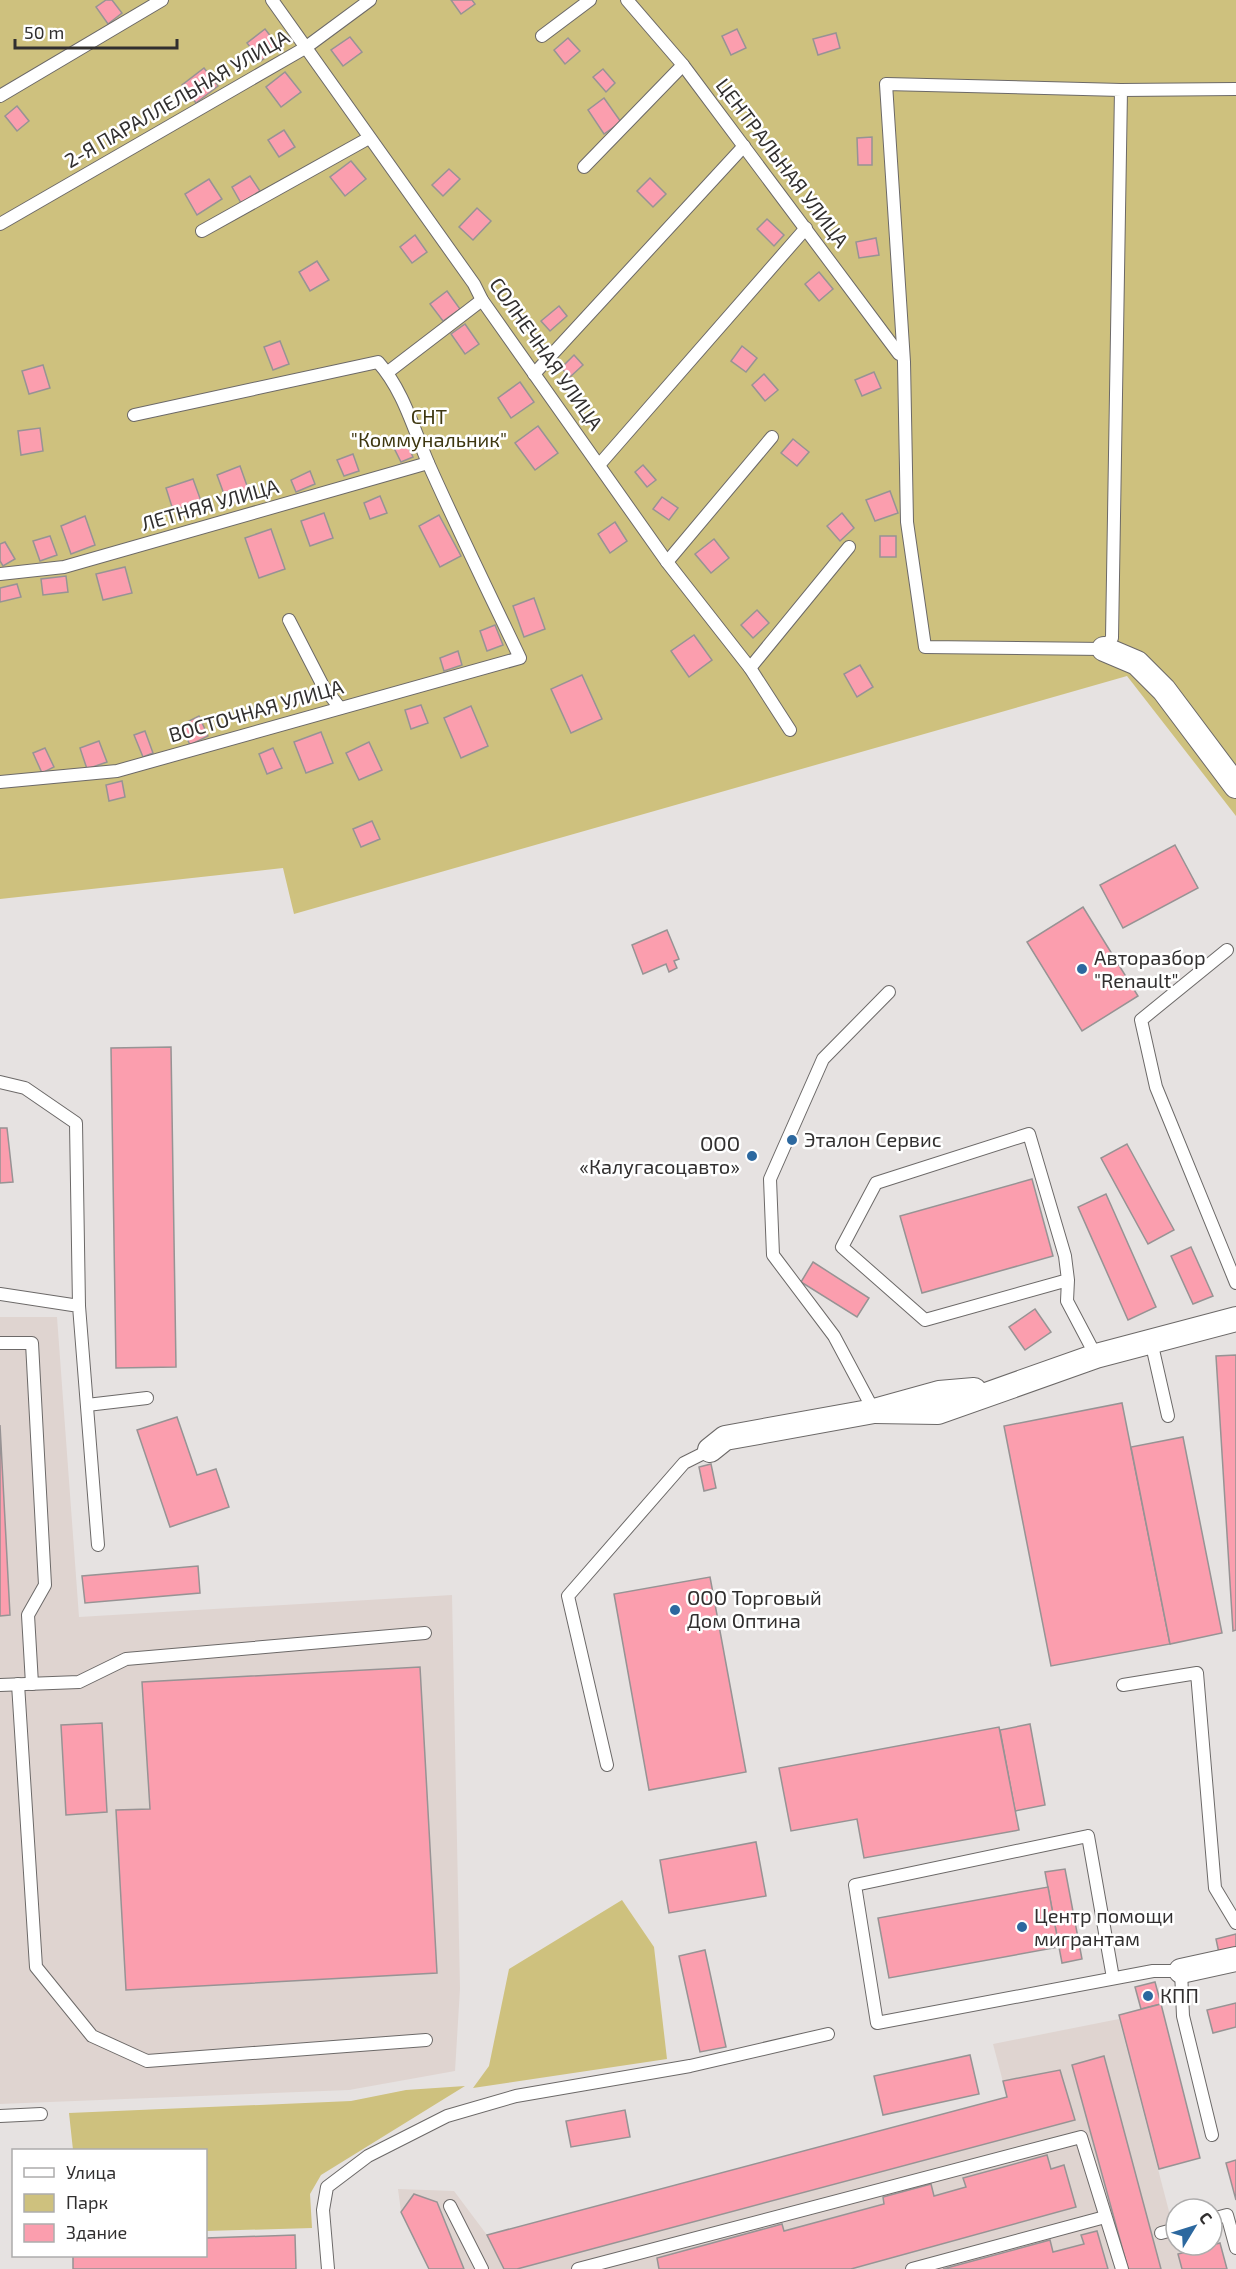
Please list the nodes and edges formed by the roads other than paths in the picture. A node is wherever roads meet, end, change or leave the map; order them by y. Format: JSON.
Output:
{"nodes":[{"id":1,"x":162,"y":0,"type":"edge"},
{"id":2,"x":272,"y":0,"type":"edge"},
{"id":3,"x":370,"y":0,"type":"edge"},
{"id":4,"x":590,"y":0,"type":"edge"},
{"id":5,"x":627,"y":0,"type":"edge"},
{"id":6,"x":542,"y":36,"type":"dead end"},
{"id":7,"x":304,"y":48,"type":"junction"},
{"id":8,"x":683,"y":65,"type":"junction"},
{"id":9,"x":1236,"y":89,"type":"edge"},
{"id":10,"x":1121,"y":90,"type":"junction"},
{"id":11,"x":0,"y":96,"type":"edge"},
{"id":12,"x":369,"y":138,"type":"junction"},
{"id":13,"x":744,"y":146,"type":"junction"},
{"id":14,"x":584,"y":167,"type":"dead end"},
{"id":15,"x":0,"y":224,"type":"edge"},
{"id":16,"x":806,"y":228,"type":"junction"},
{"id":17,"x":201,"y":231,"type":"dead end"},
{"id":18,"x":482,"y":300,"type":"junction"},
{"id":19,"x":899,"y":354,"type":"dead end"},
{"id":20,"x":388,"y":372,"type":"junction"},
{"id":21,"x":534,"y":374,"type":"junction"},
{"id":22,"x":134,"y":415,"type":"dead end"},
{"id":23,"x":772,"y":437,"type":"dead end"},
{"id":24,"x":428,"y":463,"type":"junction"},
{"id":25,"x":599,"y":465,"type":"junction"},
{"id":26,"x":849,"y":547,"type":"dead end"},
{"id":27,"x":667,"y":562,"type":"junction"},
{"id":28,"x":0,"y":574,"type":"edge"},
{"id":29,"x":289,"y":620,"type":"dead end"},
{"id":30,"x":1104,"y":649,"type":"junction"},
{"id":31,"x":750,"y":668,"type":"junction"},
{"id":32,"x":340,"y":708,"type":"junction"},
{"id":33,"x":790,"y":730,"type":"dead end"},
{"id":34,"x":0,"y":782,"type":"edge"},
{"id":35,"x":1236,"y":786,"type":"edge"},
{"id":36,"x":1227,"y":950,"type":"dead end"},
{"id":37,"x":889,"y":992,"type":"dead end"},
{"id":38,"x":0,"y":1082,"type":"edge"},
{"id":39,"x":1068,"y":1280,"type":"junction"},
{"id":40,"x":1236,"y":1283,"type":"edge"},
{"id":41,"x":0,"y":1294,"type":"edge"},
{"id":42,"x":79,"y":1306,"type":"junction"},
{"id":43,"x":1236,"y":1319,"type":"edge"},
{"id":44,"x":1151,"y":1341,"type":"junction"},
{"id":45,"x":0,"y":1343,"type":"edge"},
{"id":46,"x":1096,"y":1356,"type":"junction"},
{"id":47,"x":147,"y":1398,"type":"dead end"},
{"id":48,"x":87,"y":1405,"type":"junction"},
{"id":49,"x":874,"y":1411,"type":"junction"},
{"id":50,"x":1168,"y":1416,"type":"dead end"},
{"id":51,"x":710,"y":1450,"type":"joint"},
{"id":52,"x":98,"y":1545,"type":"dead end"},
{"id":53,"x":425,"y":1633,"type":"dead end"},
{"id":54,"x":18,"y":1684,"type":"junction"},
{"id":55,"x":32,"y":1684,"type":"junction"},
{"id":56,"x":0,"y":1685,"type":"edge"},
{"id":57,"x":1123,"y":1685,"type":"dead end"},
{"id":58,"x":607,"y":1765,"type":"dead end"},
{"id":59,"x":1236,"y":1923,"type":"edge"},
{"id":60,"x":1236,"y":1959,"type":"edge"},
{"id":61,"x":1181,"y":1971,"type":"junction"},
{"id":62,"x":1113,"y":1978,"type":"junction"},
{"id":63,"x":828,"y":2034,"type":"dead end"},
{"id":64,"x":426,"y":2040,"type":"dead end"},
{"id":65,"x":40,"y":2114,"type":"dead end"},
{"id":66,"x":0,"y":2116,"type":"edge"},
{"id":67,"x":1212,"y":2135,"type":"dead end"},
{"id":68,"x":450,"y":2206,"type":"dead end"},
{"id":69,"x":1224,"y":2216,"type":"edge"},
{"id":70,"x":1105,"y":2217,"type":"junction"},
{"id":71,"x":1164,"y":2232,"type":"edge"},
{"id":72,"x":1161,"y":2233,"type":"dead end"},
{"id":73,"x":1236,"y":2247,"type":"edge"},
{"id":74,"x":328,"y":2269,"type":"edge"},
{"id":75,"x":482,"y":2269,"type":"edge"},
{"id":76,"x":578,"y":2269,"type":"edge"},
{"id":77,"x":912,"y":2269,"type":"edge"},
{"id":78,"x":1122,"y":2269,"type":"edge"}],
"edges":[{"from":1,"to":11,"type":"lane"},
{"from":2,"to":7,"type":"lane","name":"СОЛНЕЧНАЯ УЛИЦА"},
{"from":3,"to":7,"type":"lane","name":"2-Я ПАРАЛЛЕЛЬНАЯ УЛИЦА"},
{"from":4,"to":6,"type":"lane"},
{"from":5,"to":8,"type":"lane","name":"ЦЕНТРАЛЬНАЯ УЛИЦА"},
{"from":7,"to":12,"type":"lane","name":"СОЛНЕЧНАЯ УЛИЦА"},
{"from":7,"to":15,"type":"lane","name":"2-Я ПАРАЛЛЕЛЬНАЯ УЛИЦА"},
{"from":8,"to":13,"type":"lane","name":"ЦЕНТРАЛЬНАЯ УЛИЦА"},
{"from":8,"to":14,"type":"lane"},
{"from":9,"to":10,"type":"lane"},
{"from":10,"to":30,"type":"lane"},
{"from":10,"to":30,"type":"lane"},
{"from":12,"to":17,"type":"lane"},
{"from":12,"to":18,"type":"lane","name":"СОЛНЕЧНАЯ УЛИЦА"},
{"from":13,"to":16,"type":"lane","name":"ЦЕНТРАЛЬНАЯ УЛИЦА"},
{"from":13,"to":21,"type":"lane"},
{"from":16,"to":19,"type":"lane","name":"ЦЕНТРАЛЬНАЯ УЛИЦА"},
{"from":16,"to":25,"type":"lane"},
{"from":18,"to":20,"type":"lane"},
{"from":18,"to":21,"type":"lane","name":"СОЛНЕЧНАЯ УЛИЦА"},
{"from":20,"to":22,"type":"lane"},
{"from":20,"to":24,"type":"lane"},
{"from":21,"to":25,"type":"lane","name":"СОЛНЕЧНАЯ УЛИЦА"},
{"from":23,"to":27,"type":"lane"},
{"from":24,"to":28,"type":"lane","name":"ЛЕТНЯЯ УЛИЦА"},
{"from":24,"to":32,"type":"lane","name":"ВОСТОЧНАЯ УЛИЦА"},
{"from":25,"to":27,"type":"lane","name":"СОЛНЕЧНАЯ УЛИЦА"},
{"from":26,"to":31,"type":"lane"},
{"from":27,"to":31,"type":"lane","name":"СОЛНЕЧНАЯ УЛИЦА"},
{"from":29,"to":32,"type":"lane"},
{"from":30,"to":35,"type":"street"},
{"from":31,"to":33,"type":"lane","name":"СОЛНЕЧНАЯ УЛИЦА"},
{"from":32,"to":34,"type":"lane","name":"ВОСТОЧНАЯ УЛИЦА"},
{"from":36,"to":40,"type":"lane"},
{"from":37,"to":49,"type":"lane"},
{"from":38,"to":42,"type":"lane"},
{"from":39,"to":39,"type":"lane"},
{"from":39,"to":46,"type":"lane"},
{"from":41,"to":42,"type":"lane"},
{"from":42,"to":48,"type":"lane"},
{"from":43,"to":44,"type":"street"},
{"from":44,"to":46,"type":"street"},
{"from":44,"to":50,"type":"lane"},
{"from":45,"to":55,"type":"lane"},
{"from":46,"to":49,"type":"street"},
{"from":47,"to":48,"type":"lane"},
{"from":48,"to":52,"type":"lane"},
{"from":49,"to":51,"type":"street"},
{"from":51,"to":58,"type":"lane"},
{"from":53,"to":55,"type":"lane"},
{"from":54,"to":55,"type":"lane"},
{"from":54,"to":56,"type":"lane"},
{"from":54,"to":64,"type":"lane"},
{"from":57,"to":59,"type":"lane"},
{"from":60,"to":61,"type":"street"},
{"from":61,"to":62,"type":"lane"},
{"from":61,"to":67,"type":"lane"},
{"from":62,"to":62,"type":"lane"},
{"from":63,"to":74,"type":"lane"},
{"from":65,"to":66,"type":"lane"},
{"from":68,"to":75,"type":"lane"},
{"from":69,"to":73,"type":"lane"},
{"from":70,"to":76,"type":"lane"},
{"from":70,"to":77,"type":"lane"},
{"from":70,"to":78,"type":"lane"},
{"from":71,"to":72,"type":"lane"}]}
